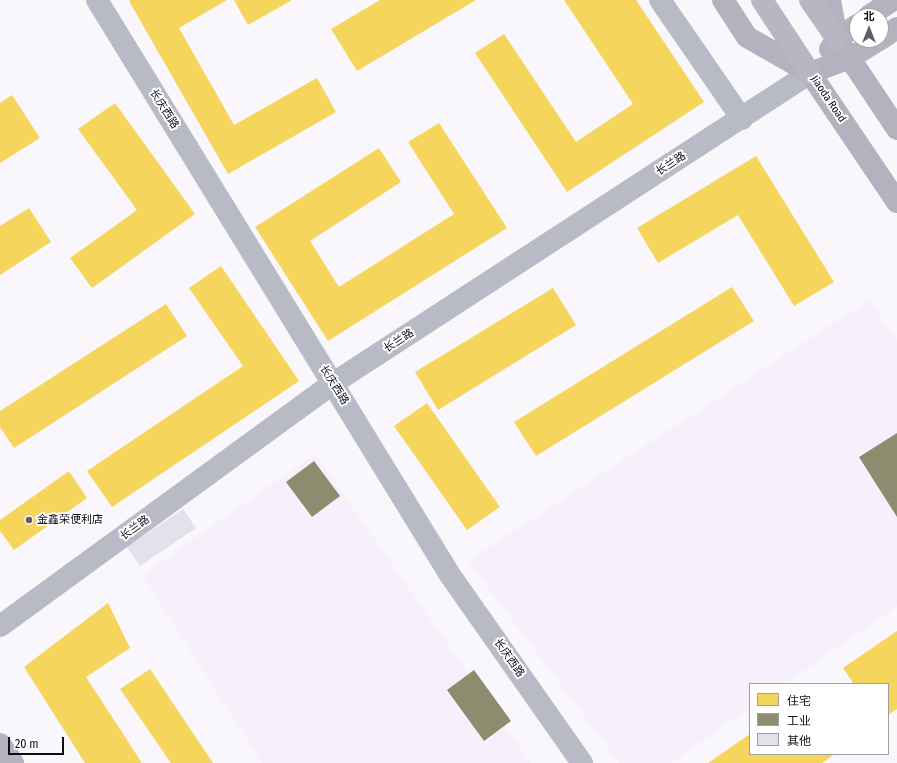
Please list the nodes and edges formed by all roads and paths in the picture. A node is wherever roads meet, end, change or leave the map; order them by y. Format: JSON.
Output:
{"nodes":[{"id":1,"x":97,"y":0,"type":"edge"},
{"id":2,"x":660,"y":0,"type":"edge"},
{"id":3,"x":723,"y":0,"type":"edge"},
{"id":4,"x":762,"y":0,"type":"edge"},
{"id":5,"x":810,"y":0,"type":"edge"},
{"id":6,"x":830,"y":0,"type":"edge"},
{"id":7,"x":892,"y":0,"type":"edge"},
{"id":8,"x":880,"y":8,"type":"edge"},
{"id":9,"x":849,"y":31,"type":"edge"},
{"id":10,"x":837,"y":39,"type":"junction"},
{"id":11,"x":866,"y":48,"type":"edge"},
{"id":12,"x":850,"y":58,"type":"junction"},
{"id":13,"x":810,"y":73,"type":"junction"},
{"id":14,"x":742,"y":118,"type":"junction"},
{"id":15,"x":897,"y":129,"type":"edge"},
{"id":16,"x":897,"y":202,"type":"edge"},
{"id":17,"x":332,"y":384,"type":"junction"},
{"id":18,"x":0,"y":626,"type":"edge"},
{"id":19,"x":0,"y":744,"type":"edge"},
{"id":20,"x":13,"y":763,"type":"edge"},
{"id":21,"x":582,"y":763,"type":"edge"}],
"edges":[{"from":1,"to":17,"type":"street","name":"长庆西路"},
{"from":2,"to":14,"type":"street"},
{"from":3,"to":13,"type":"main road","name":"Jiaoda Road"},
{"from":4,"to":13,"type":"highway"},
{"from":5,"to":10,"type":"highway"},
{"from":6,"to":10,"type":"main road"},
{"from":7,"to":8,"type":"main road"},
{"from":9,"to":10,"type":"main road"},
{"from":10,"to":12,"type":"main road"},
{"from":10,"to":13,"type":"main road"},
{"from":11,"to":12,"type":"main road"},
{"from":12,"to":13,"type":"main road"},
{"from":12,"to":15,"type":"main road"},
{"from":13,"to":14,"type":"street","name":"长兰路"},
{"from":13,"to":16,"type":"main road","name":"Jiaoda Road"},
{"from":14,"to":17,"type":"street","name":"长兰路"},
{"from":17,"to":18,"type":"street","name":"长兰路"},
{"from":17,"to":21,"type":"street","name":"长庆西路"},
{"from":19,"to":20,"type":"main road"}]}
